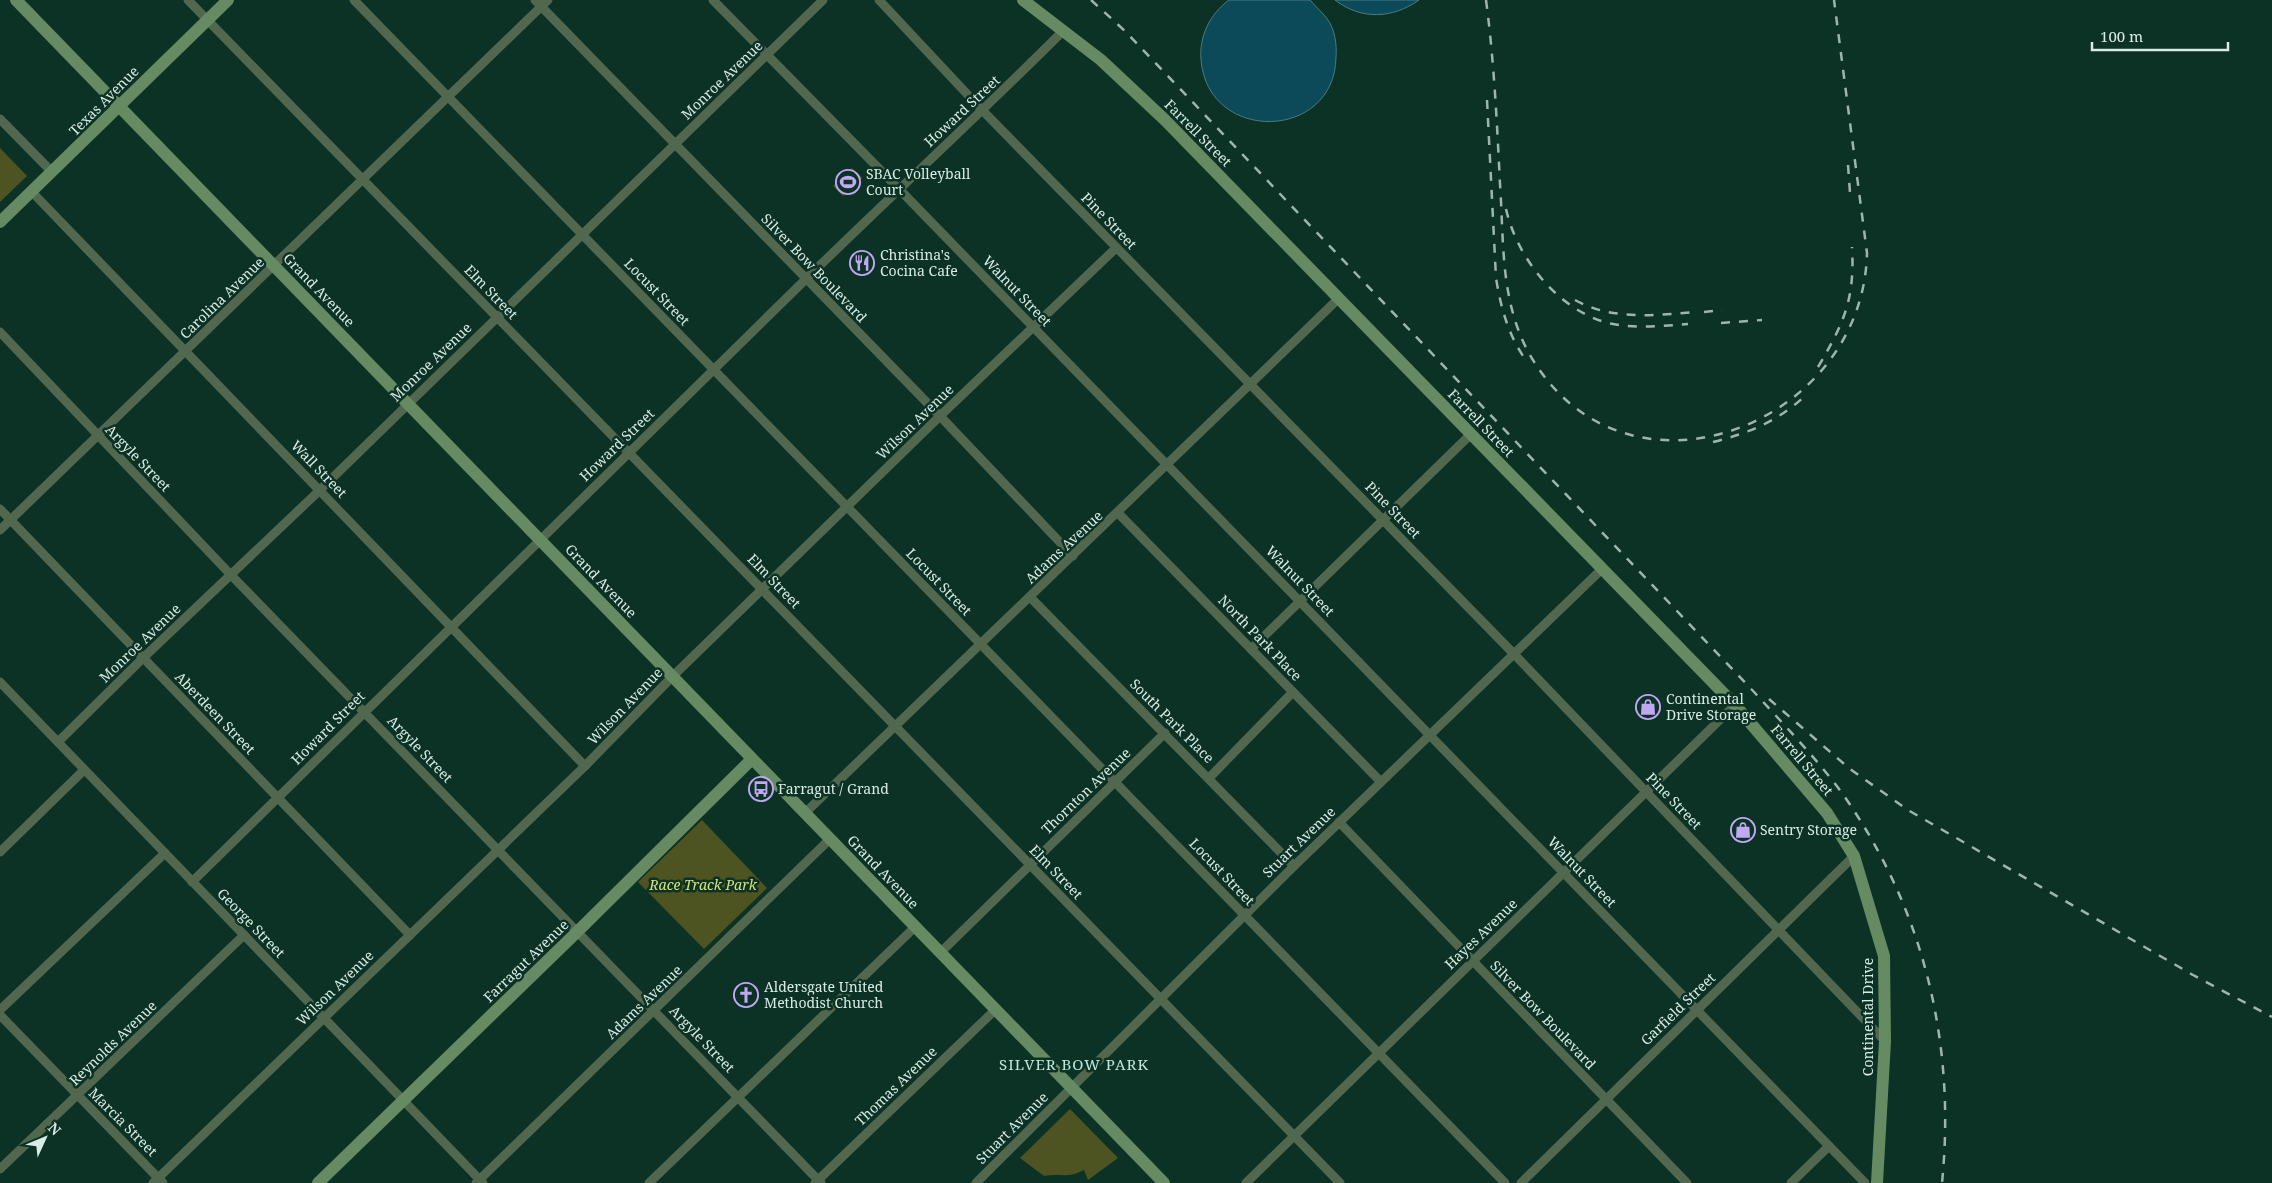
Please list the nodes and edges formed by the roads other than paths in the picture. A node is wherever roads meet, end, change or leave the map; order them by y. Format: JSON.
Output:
{"nodes":[{"id":1,"x":16,"y":0,"type":"edge"},
{"id":2,"x":188,"y":0,"type":"edge"},
{"id":3,"x":228,"y":0,"type":"edge"},
{"id":4,"x":354,"y":0,"type":"edge"},
{"id":5,"x":713,"y":0,"type":"edge"},
{"id":6,"x":823,"y":0,"type":"edge"},
{"id":7,"x":879,"y":0,"type":"edge"},
{"id":8,"x":1023,"y":0,"type":"edge"},
{"id":9,"x":541,"y":2,"type":"edge"},
{"id":10,"x":207,"y":20,"type":"junction"},
{"id":11,"x":1064,"y":30,"type":"junction"},
{"id":12,"x":767,"y":55,"type":"junction"},
{"id":13,"x":447,"y":98,"type":"junction"},
{"id":14,"x":120,"y":108,"type":"junction"},
{"id":15,"x":983,"y":111,"type":"junction"},
{"id":16,"x":0,"y":119,"type":"edge"},
{"id":17,"x":675,"y":144,"type":"junction"},
{"id":18,"x":52,"y":172,"type":"junction"},
{"id":19,"x":362,"y":180,"type":"junction"},
{"id":20,"x":899,"y":189,"type":"junction"},
{"id":21,"x":32,"y":192,"type":"junction"},
{"id":22,"x":0,"y":222,"type":"edge"},
{"id":23,"x":582,"y":234,"type":"junction"},
{"id":24,"x":1116,"y":248,"type":"junction"},
{"id":25,"x":274,"y":266,"type":"junction"},
{"id":26,"x":806,"y":279,"type":"junction"},
{"id":27,"x":1339,"y":298,"type":"junction"},
{"id":28,"x":496,"y":318,"type":"junction"},
{"id":29,"x":1033,"y":327,"type":"junction"},
{"id":30,"x":0,"y":332,"type":"edge"},
{"id":31,"x":186,"y":352,"type":"junction"},
{"id":32,"x":714,"y":370,"type":"junction"},
{"id":33,"x":1251,"y":384,"type":"junction"},
{"id":34,"x":408,"y":404,"type":"junction"},
{"id":35,"x":940,"y":416,"type":"junction"},
{"id":36,"x":1471,"y":434,"type":"junction"},
{"id":37,"x":98,"y":436,"type":"junction"},
{"id":38,"x":628,"y":452,"type":"junction"},
{"id":39,"x":1168,"y":465,"type":"junction"},
{"id":40,"x":320,"y":490,"type":"junction"},
{"id":41,"x":847,"y":508,"type":"junction"},
{"id":42,"x":0,"y":509,"type":"edge"},
{"id":43,"x":1118,"y":514,"type":"junction"},
{"id":44,"x":10,"y":520,"type":"junction"},
{"id":45,"x":1383,"y":520,"type":"junction"},
{"id":46,"x":0,"y":530,"type":"edge"},
{"id":47,"x":540,"y":539,"type":"junction"},
{"id":48,"x":1073,"y":556,"type":"junction"},
{"id":49,"x":1603,"y":568,"type":"junction"},
{"id":50,"x":231,"y":575,"type":"junction"},
{"id":51,"x":763,"y":590,"type":"junction"},
{"id":52,"x":1030,"y":597,"type":"junction"},
{"id":53,"x":1300,"y":601,"type":"junction"},
{"id":54,"x":451,"y":627,"type":"junction"},
{"id":55,"x":980,"y":644,"type":"junction"},
{"id":56,"x":1251,"y":649,"type":"junction"},
{"id":57,"x":1514,"y":654,"type":"junction"},
{"id":58,"x":143,"y":658,"type":"junction"},
{"id":59,"x":673,"y":676,"type":"junction"},
{"id":60,"x":2,"y":686,"type":"edge"},
{"id":61,"x":1293,"y":692,"type":"junction"},
{"id":62,"x":1735,"y":705,"type":"junction"},
{"id":63,"x":365,"y":711,"type":"junction"},
{"id":64,"x":896,"y":726,"type":"junction"},
{"id":65,"x":1164,"y":733,"type":"junction"},
{"id":66,"x":1430,"y":735,"type":"junction"},
{"id":67,"x":58,"y":742,"type":"junction"},
{"id":68,"x":752,"y":759,"type":"junction"},
{"id":69,"x":585,"y":766,"type":"junction"},
{"id":70,"x":84,"y":770,"type":"junction"},
{"id":71,"x":1209,"y":778,"type":"junction"},
{"id":72,"x":1115,"y":782,"type":"junction"},
{"id":73,"x":1381,"y":782,"type":"junction"},
{"id":74,"x":1646,"y":792,"type":"junction"},
{"id":75,"x":277,"y":797,"type":"junction"},
{"id":76,"x":805,"y":813,"type":"junction"},
{"id":77,"x":1339,"y":822,"type":"junction"},
{"id":78,"x":830,"y":840,"type":"junction"},
{"id":79,"x":497,"y":849,"type":"junction"},
{"id":80,"x":0,"y":852,"type":"edge"},
{"id":81,"x":165,"y":854,"type":"junction"},
{"id":82,"x":1854,"y":856,"type":"junction"},
{"id":83,"x":1030,"y":865,"type":"junction"},
{"id":84,"x":1294,"y":866,"type":"junction"},
{"id":85,"x":1564,"y":872,"type":"junction"},
{"id":86,"x":192,"y":882,"type":"junction"},
{"id":87,"x":1244,"y":915,"type":"junction"},
{"id":88,"x":915,"y":927,"type":"junction"},
{"id":89,"x":1780,"y":929,"type":"junction"},
{"id":90,"x":577,"y":932,"type":"junction"},
{"id":91,"x":244,"y":935,"type":"junction"},
{"id":92,"x":410,"y":935,"type":"junction"},
{"id":93,"x":940,"y":953,"type":"junction"},
{"id":94,"x":1473,"y":961,"type":"junction"},
{"id":95,"x":1160,"y":998,"type":"junction"},
{"id":96,"x":996,"y":1009,"type":"junction"},
{"id":97,"x":0,"y":1010,"type":"edge"},
{"id":98,"x":655,"y":1010,"type":"junction"},
{"id":99,"x":1697,"y":1010,"type":"junction"},
{"id":100,"x":0,"y":1015,"type":"edge"},
{"id":101,"x":324,"y":1018,"type":"junction"},
{"id":102,"x":1885,"y":1041,"type":"junction"},
{"id":103,"x":1379,"y":1053,"type":"junction"},
{"id":104,"x":1072,"y":1088,"type":"junction"},
{"id":105,"x":78,"y":1096,"type":"junction"},
{"id":106,"x":739,"y":1097,"type":"junction"},
{"id":107,"x":1606,"y":1099,"type":"junction"},
{"id":108,"x":404,"y":1100,"type":"junction"},
{"id":109,"x":1294,"y":1136,"type":"junction"},
{"id":110,"x":1829,"y":1146,"type":"junction"},
{"id":111,"x":0,"y":1169,"type":"edge"},
{"id":112,"x":158,"y":1181,"type":"edge"},
{"id":113,"x":479,"y":1182,"type":"edge"},
{"id":114,"x":818,"y":1182,"type":"edge"},
{"id":115,"x":318,"y":1183,"type":"edge"},
{"id":116,"x":649,"y":1183,"type":"edge"},
{"id":117,"x":976,"y":1183,"type":"edge"},
{"id":118,"x":1164,"y":1183,"type":"edge"},
{"id":119,"x":1246,"y":1183,"type":"edge"},
{"id":120,"x":1340,"y":1183,"type":"edge"},
{"id":121,"x":1505,"y":1183,"type":"edge"},
{"id":122,"x":1521,"y":1183,"type":"edge"},
{"id":123,"x":1686,"y":1183,"type":"edge"},
{"id":124,"x":1791,"y":1183,"type":"edge"},
{"id":125,"x":1865,"y":1183,"type":"edge"},
{"id":126,"x":1877,"y":1183,"type":"edge"}],
"edges":[{"from":1,"to":14,"type":"main road","name":"Grand Avenue"},
{"from":2,"to":10,"type":"street","name":"Elm Street"},
{"from":3,"to":10,"type":"main road","name":"Texas Avenue"},
{"from":4,"to":13,"type":"street","name":"Locust Street"},
{"from":5,"to":12,"type":"street","name":"Walnut Street"},
{"from":6,"to":12,"type":"street","name":"Monroe Avenue"},
{"from":7,"to":15,"type":"street","name":"Pine Street"},
{"from":8,"to":11,"type":"main road"},
{"from":9,"to":13,"type":"street","name":"Carolina Avenue"},
{"from":9,"to":17,"type":"street","name":"Silver Bow Boulevard"},
{"from":10,"to":14,"type":"main road","name":"Texas Avenue"},
{"from":10,"to":19,"type":"street","name":"Elm Street"},
{"from":11,"to":15,"type":"street","name":"Howard Street"},
{"from":11,"to":27,"type":"main road","name":"Farrell Street"},
{"from":12,"to":17,"type":"street","name":"Monroe Avenue"},
{"from":12,"to":20,"type":"street","name":"Walnut Street"},
{"from":13,"to":19,"type":"street","name":"Carolina Avenue"},
{"from":13,"to":23,"type":"street","name":"Locust Street"},
{"from":14,"to":18,"type":"main road","name":"Texas Avenue"},
{"from":14,"to":25,"type":"main road","name":"Grand Avenue"},
{"from":15,"to":20,"type":"street","name":"Howard Street"},
{"from":15,"to":24,"type":"street","name":"Pine Street"},
{"from":16,"to":18,"type":"street"},
{"from":17,"to":23,"type":"street","name":"Monroe Avenue"},
{"from":17,"to":26,"type":"street","name":"Silver Bow Boulevard"},
{"from":18,"to":21,"type":"main road","name":"Texas Avenue"},
{"from":19,"to":25,"type":"street","name":"Carolina Avenue"},
{"from":19,"to":28,"type":"street","name":"Elm Street"},
{"from":20,"to":26,"type":"street","name":"Howard Street"},
{"from":20,"to":29,"type":"street","name":"Walnut Street"},
{"from":21,"to":22,"type":"main road","name":"Texas Avenue"},
{"from":21,"to":31,"type":"street","name":"Wall Street"},
{"from":23,"to":28,"type":"street","name":"Monroe Avenue"},
{"from":23,"to":32,"type":"street","name":"Locust Street"},
{"from":24,"to":29,"type":"street","name":"Wilson Avenue"},
{"from":24,"to":33,"type":"street","name":"Pine Street"},
{"from":25,"to":31,"type":"street","name":"Carolina Avenue"},
{"from":25,"to":34,"type":"main road","name":"Grand Avenue"},
{"from":26,"to":32,"type":"street","name":"Howard Street"},
{"from":26,"to":35,"type":"street","name":"Silver Bow Boulevard"},
{"from":27,"to":33,"type":"street","name":"Adams Avenue"},
{"from":27,"to":36,"type":"main road","name":"Farrell Street"},
{"from":28,"to":34,"type":"street","name":"Monroe Avenue"},
{"from":28,"to":38,"type":"street","name":"Elm Street"},
{"from":29,"to":35,"type":"street","name":"Wilson Avenue"},
{"from":29,"to":39,"type":"street","name":"Walnut Street"},
{"from":30,"to":37,"type":"street","name":"Argyle Street"},
{"from":31,"to":37,"type":"street","name":"Carolina Avenue"},
{"from":31,"to":40,"type":"street","name":"Wall Street"},
{"from":32,"to":38,"type":"street","name":"Howard Street"},
{"from":32,"to":41,"type":"street","name":"Locust Street"},
{"from":33,"to":39,"type":"street","name":"Adams Avenue"},
{"from":33,"to":45,"type":"street","name":"Pine Street"},
{"from":34,"to":40,"type":"street","name":"Monroe Avenue"},
{"from":34,"to":47,"type":"main road","name":"Grand Avenue"},
{"from":35,"to":41,"type":"street","name":"Wilson Avenue"},
{"from":35,"to":48,"type":"street","name":"Silver Bow Boulevard"},
{"from":36,"to":45,"type":"street"},
{"from":36,"to":49,"type":"main road","name":"Farrell Street"},
{"from":37,"to":44,"type":"street","name":"Carolina Avenue"},
{"from":37,"to":50,"type":"street","name":"Argyle Street"},
{"from":38,"to":47,"type":"street","name":"Howard Street"},
{"from":38,"to":51,"type":"street","name":"Elm Street"},
{"from":39,"to":43,"type":"street","name":"Adams Avenue"},
{"from":39,"to":53,"type":"street","name":"Walnut Street"},
{"from":40,"to":50,"type":"street","name":"Monroe Avenue"},
{"from":40,"to":54,"type":"street","name":"Wall Street"},
{"from":41,"to":51,"type":"street","name":"Wilson Avenue"},
{"from":41,"to":55,"type":"street","name":"Locust Street"},
{"from":42,"to":44,"type":"street","name":"Aberdeen Street"},
{"from":43,"to":48,"type":"street","name":"Adams Avenue"},
{"from":43,"to":56,"type":"street","name":"North Park Place"},
{"from":44,"to":46,"type":"street","name":"Carolina Avenue"},
{"from":44,"to":58,"type":"street","name":"Aberdeen Street"},
{"from":45,"to":53,"type":"street"},
{"from":45,"to":57,"type":"street","name":"Pine Street"},
{"from":47,"to":54,"type":"street","name":"Howard Street"},
{"from":47,"to":59,"type":"main road","name":"Grand Avenue"},
{"from":48,"to":52,"type":"street","name":"Adams Avenue"},
{"from":49,"to":57,"type":"street","name":"Stuart Avenue"},
{"from":49,"to":62,"type":"main road","name":"Farrell Street"},
{"from":50,"to":58,"type":"street","name":"Monroe Avenue"},
{"from":50,"to":63,"type":"street","name":"Argyle Street"},
{"from":51,"to":59,"type":"street","name":"Wilson Avenue"},
{"from":51,"to":64,"type":"street","name":"Elm Street"},
{"from":52,"to":55,"type":"street","name":"Adams Avenue"},
{"from":52,"to":65,"type":"street","name":"South Park Place"},
{"from":53,"to":56,"type":"street"},
{"from":53,"to":66,"type":"street","name":"Walnut Street"},
{"from":54,"to":63,"type":"street","name":"Howard Street"},
{"from":54,"to":69,"type":"street","name":"Wall Street"},
{"from":55,"to":64,"type":"street","name":"Adams Avenue"},
{"from":55,"to":72,"type":"street","name":"Locust Street"},
{"from":56,"to":61,"type":"street","name":"North Park Place"},
{"from":57,"to":66,"type":"street","name":"Stuart Avenue"},
{"from":57,"to":74,"type":"street","name":"Pine Street"},
{"from":58,"to":67,"type":"street","name":"Monroe Avenue"},
{"from":58,"to":75,"type":"street","name":"Aberdeen Street"},
{"from":59,"to":68,"type":"main road","name":"Grand Avenue"},
{"from":59,"to":69,"type":"street","name":"Wilson Avenue"},
{"from":60,"to":67,"type":"street","name":"George Street"},
{"from":61,"to":71,"type":"street"},
{"from":61,"to":73,"type":"street","name":"North Park Place"},
{"from":62,"to":74,"type":"street","name":"Hayes Avenue"},
{"from":62,"to":82,"type":"main road","name":"Farrell Street"},
{"from":63,"to":75,"type":"street","name":"Howard Street"},
{"from":63,"to":79,"type":"street","name":"Argyle Street"},
{"from":64,"to":76,"type":"street","name":"Adams Avenue"},
{"from":64,"to":83,"type":"street","name":"Elm Street"},
{"from":65,"to":71,"type":"street","name":"South Park Place"},
{"from":65,"to":72,"type":"street","name":"Thornton Avenue"},
{"from":66,"to":73,"type":"street","name":"Stuart Avenue"},
{"from":66,"to":85,"type":"street","name":"Walnut Street"},
{"from":67,"to":70,"type":"street","name":"George Street"},
{"from":68,"to":76,"type":"main road","name":"Grand Avenue"},
{"from":68,"to":90,"type":"main road","name":"Farragut Avenue"},
{"from":69,"to":79,"type":"street","name":"Wilson Avenue"},
{"from":70,"to":80,"type":"street"},
{"from":70,"to":81,"type":"street","name":"George Street"},
{"from":71,"to":84,"type":"street","name":"South Park Place"},
{"from":72,"to":83,"type":"street","name":"Thornton Avenue"},
{"from":72,"to":87,"type":"street","name":"Locust Street"},
{"from":73,"to":77,"type":"street","name":"Stuart Avenue"},
{"from":74,"to":85,"type":"street","name":"Hayes Avenue"},
{"from":74,"to":89,"type":"street","name":"Pine Street"},
{"from":75,"to":86,"type":"street","name":"Howard Street"},
{"from":75,"to":92,"type":"street","name":"Aberdeen Street"},
{"from":76,"to":78,"type":"main road","name":"Grand Avenue"},
{"from":77,"to":84,"type":"street","name":"Stuart Avenue"},
{"from":77,"to":94,"type":"street","name":"Silver Bow Boulevard"},
{"from":78,"to":88,"type":"main road","name":"Grand Avenue"},
{"from":78,"to":98,"type":"street","name":"Adams Avenue"},
{"from":79,"to":90,"type":"street","name":"Argyle Street"},
{"from":79,"to":92,"type":"street","name":"Wilson Avenue"},
{"from":81,"to":86,"type":"street","name":"George Street"},
{"from":81,"to":97,"type":"street"},
{"from":82,"to":89,"type":"street","name":"Garfield Street"},
{"from":82,"to":102,"type":"main road","name":"Continental Drive"},
{"from":83,"to":93,"type":"street","name":"Thornton Avenue"},
{"from":83,"to":95,"type":"street","name":"Elm Street"},
{"from":84,"to":87,"type":"street","name":"Stuart Avenue"},
{"from":85,"to":94,"type":"street","name":"Hayes Avenue"},
{"from":85,"to":99,"type":"street","name":"Walnut Street"},
{"from":86,"to":91,"type":"street","name":"George Street"},
{"from":87,"to":95,"type":"street","name":"Stuart Avenue"},
{"from":87,"to":103,"type":"street","name":"Locust Street"},
{"from":88,"to":93,"type":"main road","name":"Grand Avenue"},
{"from":88,"to":106,"type":"street"},
{"from":89,"to":99,"type":"street","name":"Garfield Street"},
{"from":89,"to":102,"type":"street","name":"Pine Street"},
{"from":90,"to":98,"type":"street","name":"Argyle Street"},
{"from":90,"to":108,"type":"main road","name":"Farragut Avenue"},
{"from":91,"to":101,"type":"street","name":"George Street"},
{"from":91,"to":105,"type":"street","name":"Reynolds Avenue"},
{"from":92,"to":101,"type":"street","name":"Wilson Avenue"},
{"from":93,"to":96,"type":"main road","name":"Grand Avenue"},
{"from":94,"to":103,"type":"street","name":"Hayes Avenue"},
{"from":94,"to":107,"type":"street","name":"Silver Bow Boulevard"},
{"from":95,"to":104,"type":"street","name":"Stuart Avenue"},
{"from":95,"to":109,"type":"street","name":"Elm Street"},
{"from":96,"to":104,"type":"main road","name":"Grand Avenue"},
{"from":96,"to":114,"type":"street","name":"Thomas Avenue"},
{"from":98,"to":106,"type":"street","name":"Argyle Street"},
{"from":98,"to":113,"type":"street","name":"Adams Avenue"},
{"from":99,"to":107,"type":"street","name":"Garfield Street"},
{"from":99,"to":110,"type":"street","name":"Walnut Street"},
{"from":100,"to":105,"type":"street","name":"Marcia Street"},
{"from":101,"to":108,"type":"street","name":"George Street"},
{"from":101,"to":112,"type":"street","name":"Wilson Avenue"},
{"from":102,"to":126,"type":"main road","name":"Continental Drive"},
{"from":103,"to":109,"type":"street","name":"Hayes Avenue"},
{"from":103,"to":121,"type":"street","name":"Locust Street"},
{"from":104,"to":117,"type":"street","name":"Stuart Avenue"},
{"from":104,"to":118,"type":"main road","name":"Grand Avenue"},
{"from":105,"to":111,"type":"street","name":"Reynolds Avenue"},
{"from":105,"to":112,"type":"street","name":"Marcia Street"},
{"from":106,"to":114,"type":"street","name":"Argyle Street"},
{"from":106,"to":116,"type":"street"},
{"from":107,"to":122,"type":"street","name":"Garfield Street"},
{"from":107,"to":123,"type":"street","name":"Silver Bow Boulevard"},
{"from":108,"to":113,"type":"street","name":"George Street"},
{"from":108,"to":115,"type":"main road","name":"Farragut Avenue"},
{"from":109,"to":119,"type":"street","name":"Hayes Avenue"},
{"from":109,"to":120,"type":"street","name":"Elm Street"},
{"from":110,"to":124,"type":"street"},
{"from":110,"to":125,"type":"street","name":"Walnut Street"}]}
